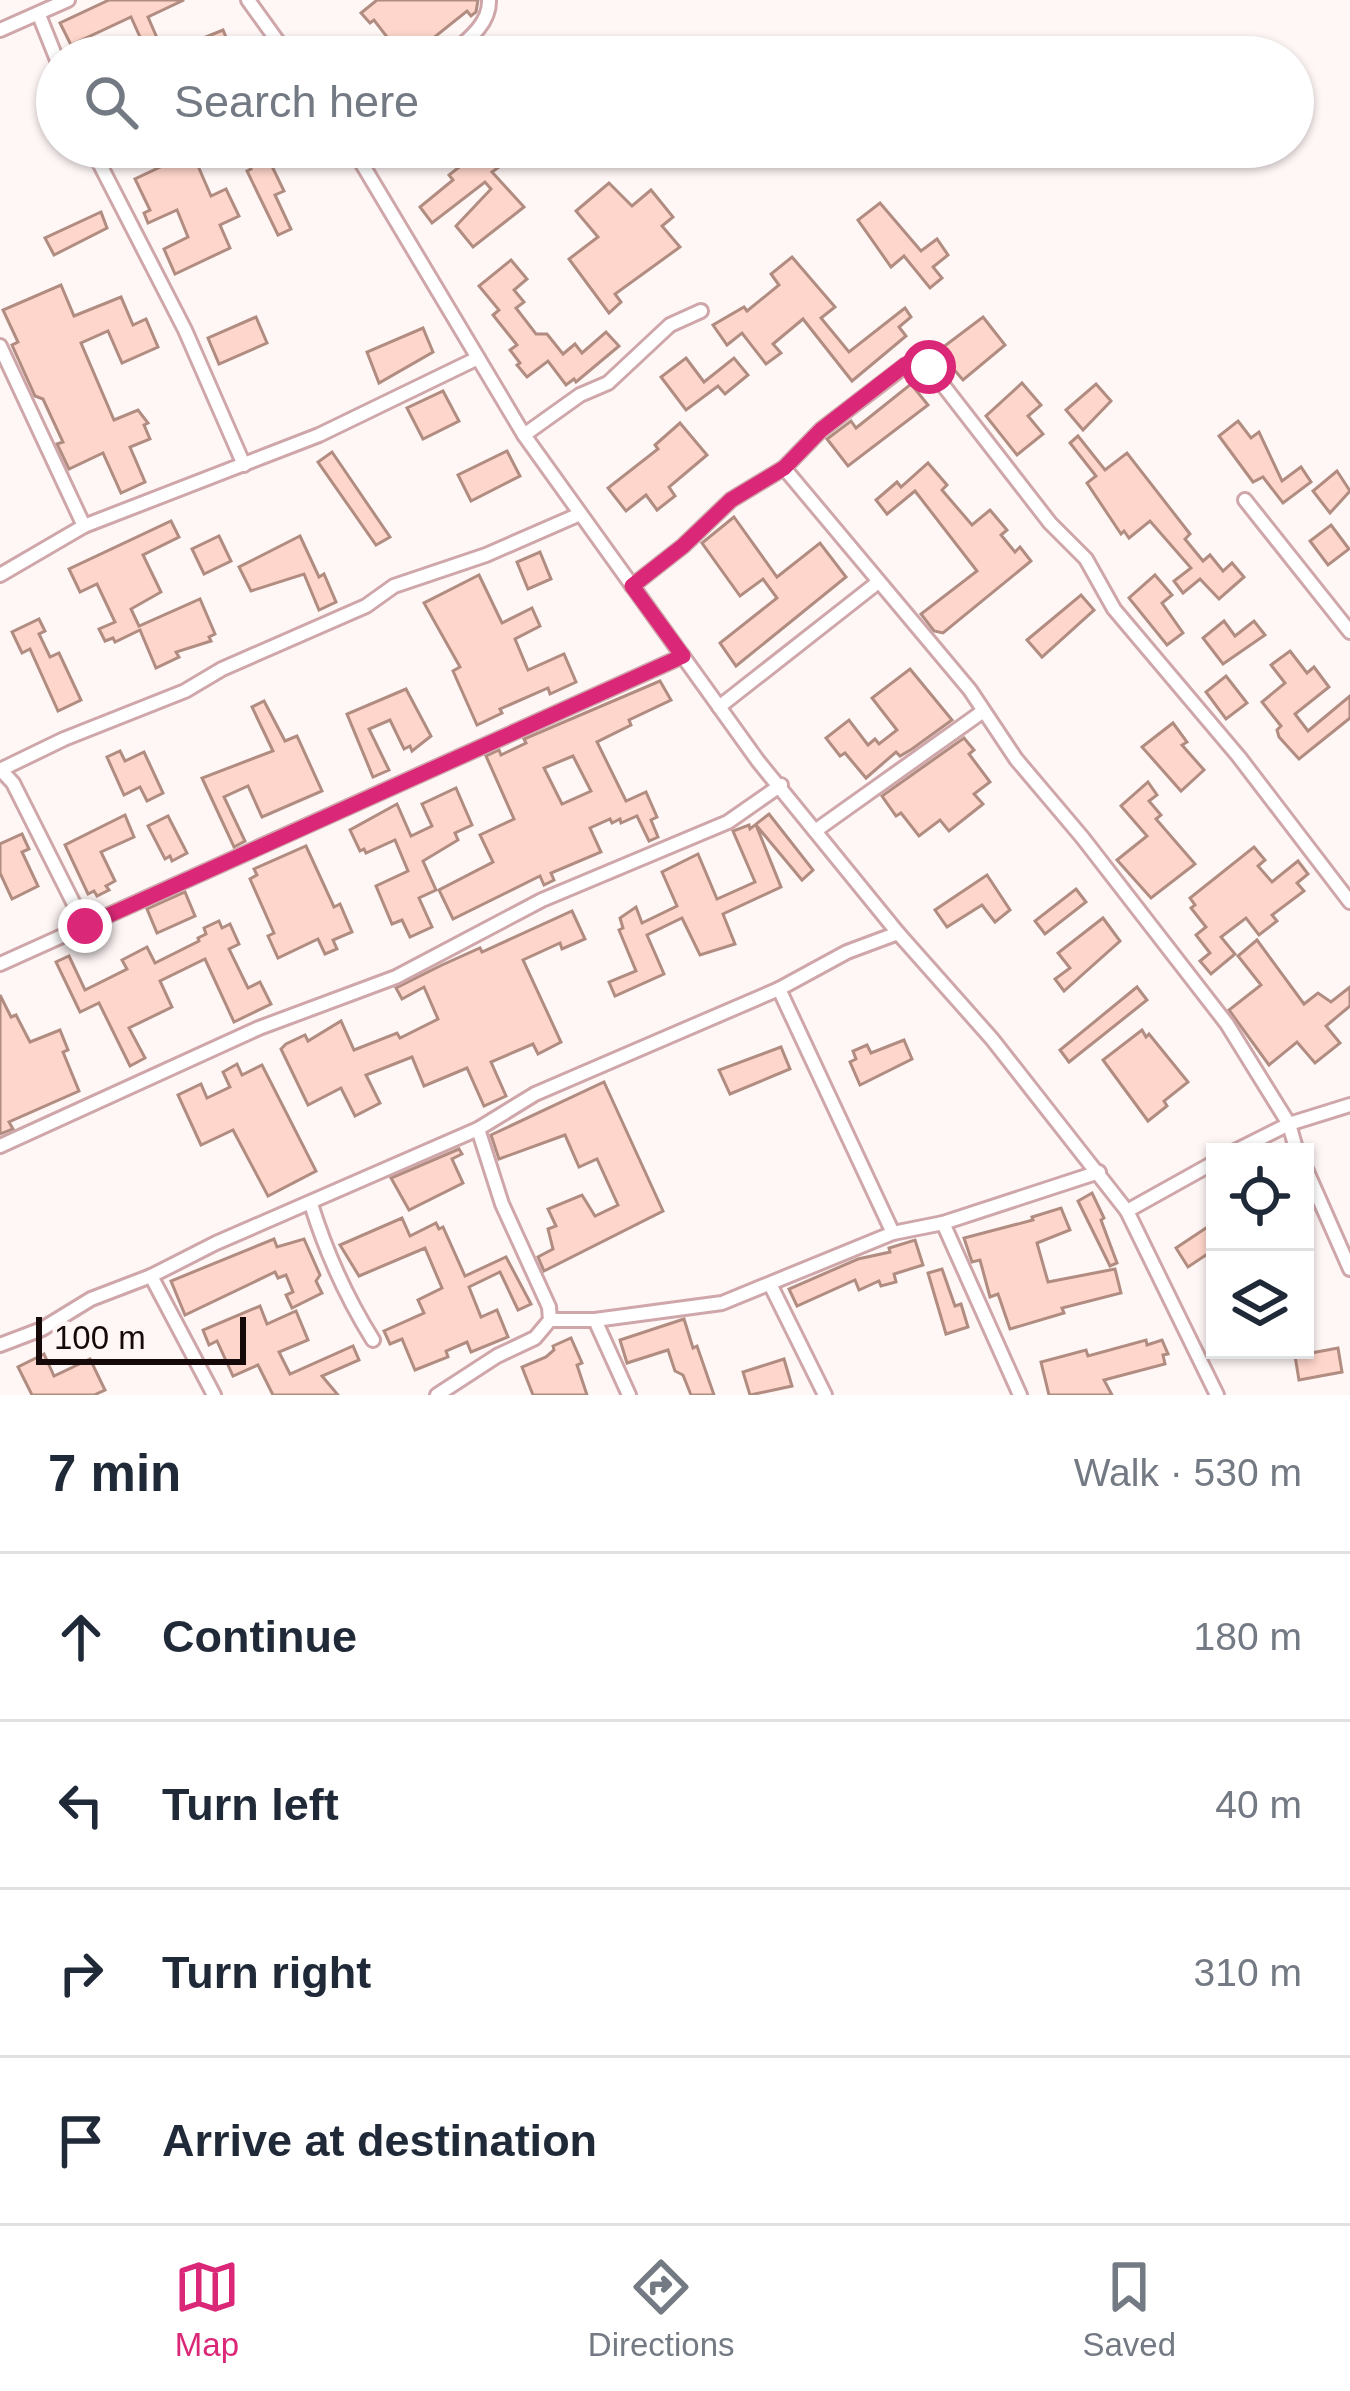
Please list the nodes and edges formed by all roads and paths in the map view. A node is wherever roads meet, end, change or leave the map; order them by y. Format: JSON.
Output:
{"nodes":[{"id":1,"x":68,"y":0,"type":"edge"},
{"id":2,"x":248,"y":0,"type":"edge"},
{"id":3,"x":489,"y":0,"type":"edge"},
{"id":4,"x":39,"y":15,"type":"junction"},
{"id":5,"x":0,"y":30,"type":"edge"},
{"id":6,"x":47,"y":36,"type":"edge"},
{"id":7,"x":274,"y":36,"type":"edge"},
{"id":8,"x":473,"y":36,"type":"edge"},
{"id":9,"x":102,"y":168,"type":"edge"},
{"id":10,"x":365,"y":168,"type":"edge"},
{"id":11,"x":701,"y":311,"type":"dead end"},
{"id":12,"x":0,"y":346,"type":"edge"},
{"id":13,"x":478,"y":358,"type":"junction"},
{"id":14,"x":524,"y":435,"type":"junction"},
{"id":15,"x":244,"y":465,"type":"junction"},
{"id":16,"x":784,"y":468,"type":"junction"},
{"id":17,"x":1245,"y":500,"type":"dead end"},
{"id":18,"x":580,"y":514,"type":"junction"},
{"id":19,"x":84,"y":526,"type":"junction"},
{"id":20,"x":0,"y":575,"type":"edge"},
{"id":21,"x":877,"y":583,"type":"junction"},
{"id":22,"x":632,"y":586,"type":"junction"},
{"id":23,"x":1350,"y":632,"type":"edge"},
{"id":24,"x":683,"y":656,"type":"junction"},
{"id":25,"x":719,"y":706,"type":"junction"},
{"id":26,"x":982,"y":712,"type":"junction"},
{"id":27,"x":18,"y":762,"type":"junction"},
{"id":28,"x":1,"y":770,"type":"edge"},
{"id":29,"x":14,"y":783,"type":"junction"},
{"id":30,"x":781,"y":785,"type":"junction"},
{"id":31,"x":815,"y":831,"type":"junction"},
{"id":32,"x":1350,"y":902,"type":"edge"},
{"id":33,"x":85,"y":926,"type":"junction"},
{"id":34,"x":898,"y":933,"type":"junction"},
{"id":35,"x":0,"y":964,"type":"edge"},
{"id":36,"x":779,"y":989,"type":"junction"},
{"id":37,"x":1350,"y":1105,"type":"edge"},
{"id":38,"x":1288,"y":1124,"type":"junction"},
{"id":39,"x":478,"y":1129,"type":"junction"},
{"id":40,"x":1251,"y":1143,"type":"edge"},
{"id":41,"x":1294,"y":1143,"type":"edge"},
{"id":42,"x":0,"y":1146,"type":"edge"},
{"id":43,"x":1206,"y":1167,"type":"edge"},
{"id":44,"x":1099,"y":1172,"type":"junction"},
{"id":45,"x":1314,"y":1187,"type":"edge"},
{"id":46,"x":311,"y":1204,"type":"junction"},
{"id":47,"x":1127,"y":1211,"type":"junction"},
{"id":48,"x":943,"y":1223,"type":"junction"},
{"id":49,"x":893,"y":1233,"type":"junction"},
{"id":50,"x":1350,"y":1269,"type":"edge"},
{"id":51,"x":151,"y":1276,"type":"junction"},
{"id":52,"x":771,"y":1286,"type":"junction"},
{"id":53,"x":550,"y":1320,"type":"junction"},
{"id":54,"x":595,"y":1320,"type":"junction"},
{"id":55,"x":373,"y":1340,"type":"dead end"},
{"id":56,"x":0,"y":1345,"type":"edge"},
{"id":57,"x":442,"y":1394,"type":"edge"},
{"id":58,"x":214,"y":1395,"type":"edge"},
{"id":59,"x":629,"y":1395,"type":"edge"},
{"id":60,"x":825,"y":1395,"type":"edge"},
{"id":61,"x":1020,"y":1395,"type":"edge"},
{"id":62,"x":1216,"y":1395,"type":"edge"}],
"edges":[{"from":1,"to":4,"type":"street"},
{"from":2,"to":7,"type":"street"},
{"from":3,"to":8,"type":"street"},
{"from":4,"to":5,"type":"street"},
{"from":4,"to":6,"type":"street"},
{"from":9,"to":15,"type":"street"},
{"from":10,"to":13,"type":"street"},
{"from":11,"to":14,"type":"street"},
{"from":12,"to":19,"type":"street"},
{"from":13,"to":14,"type":"street"},
{"from":13,"to":15,"type":"street"},
{"from":14,"to":18,"type":"street"},
{"from":15,"to":19,"type":"street"},
{"from":16,"to":21,"type":"street"},
{"from":16,"to":22,"type":"street"},
{"from":16,"to":32,"type":"street"},
{"from":17,"to":23,"type":"street"},
{"from":18,"to":22,"type":"street"},
{"from":18,"to":27,"type":"street"},
{"from":19,"to":20,"type":"street"},
{"from":21,"to":25,"type":"street"},
{"from":21,"to":26,"type":"street"},
{"from":22,"to":24,"type":"street"},
{"from":24,"to":25,"type":"street"},
{"from":24,"to":33,"type":"street"},
{"from":25,"to":30,"type":"street"},
{"from":26,"to":31,"type":"street"},
{"from":26,"to":38,"type":"street"},
{"from":27,"to":28,"type":"street"},
{"from":27,"to":29,"type":"street"},
{"from":28,"to":29,"type":"street"},
{"from":29,"to":33,"type":"street"},
{"from":30,"to":31,"type":"street"},
{"from":30,"to":42,"type":"street"},
{"from":31,"to":34,"type":"street"},
{"from":33,"to":35,"type":"street"},
{"from":34,"to":36,"type":"street"},
{"from":34,"to":44,"type":"street"},
{"from":36,"to":39,"type":"street"},
{"from":36,"to":49,"type":"street"},
{"from":37,"to":38,"type":"street"},
{"from":38,"to":40,"type":"street"},
{"from":38,"to":41,"type":"street"},
{"from":39,"to":46,"type":"street"},
{"from":39,"to":53,"type":"street"},
{"from":43,"to":47,"type":"street"},
{"from":44,"to":47,"type":"street"},
{"from":44,"to":48,"type":"street"},
{"from":45,"to":50,"type":"street"},
{"from":46,"to":51,"type":"street"},
{"from":46,"to":55,"type":"street"},
{"from":47,"to":62,"type":"street"},
{"from":48,"to":49,"type":"street"},
{"from":48,"to":61,"type":"street"},
{"from":49,"to":52,"type":"street"},
{"from":51,"to":56,"type":"street"},
{"from":51,"to":58,"type":"street"},
{"from":52,"to":54,"type":"street"},
{"from":52,"to":60,"type":"street"},
{"from":53,"to":54,"type":"street"},
{"from":53,"to":57,"type":"street"},
{"from":54,"to":59,"type":"street"}]}
